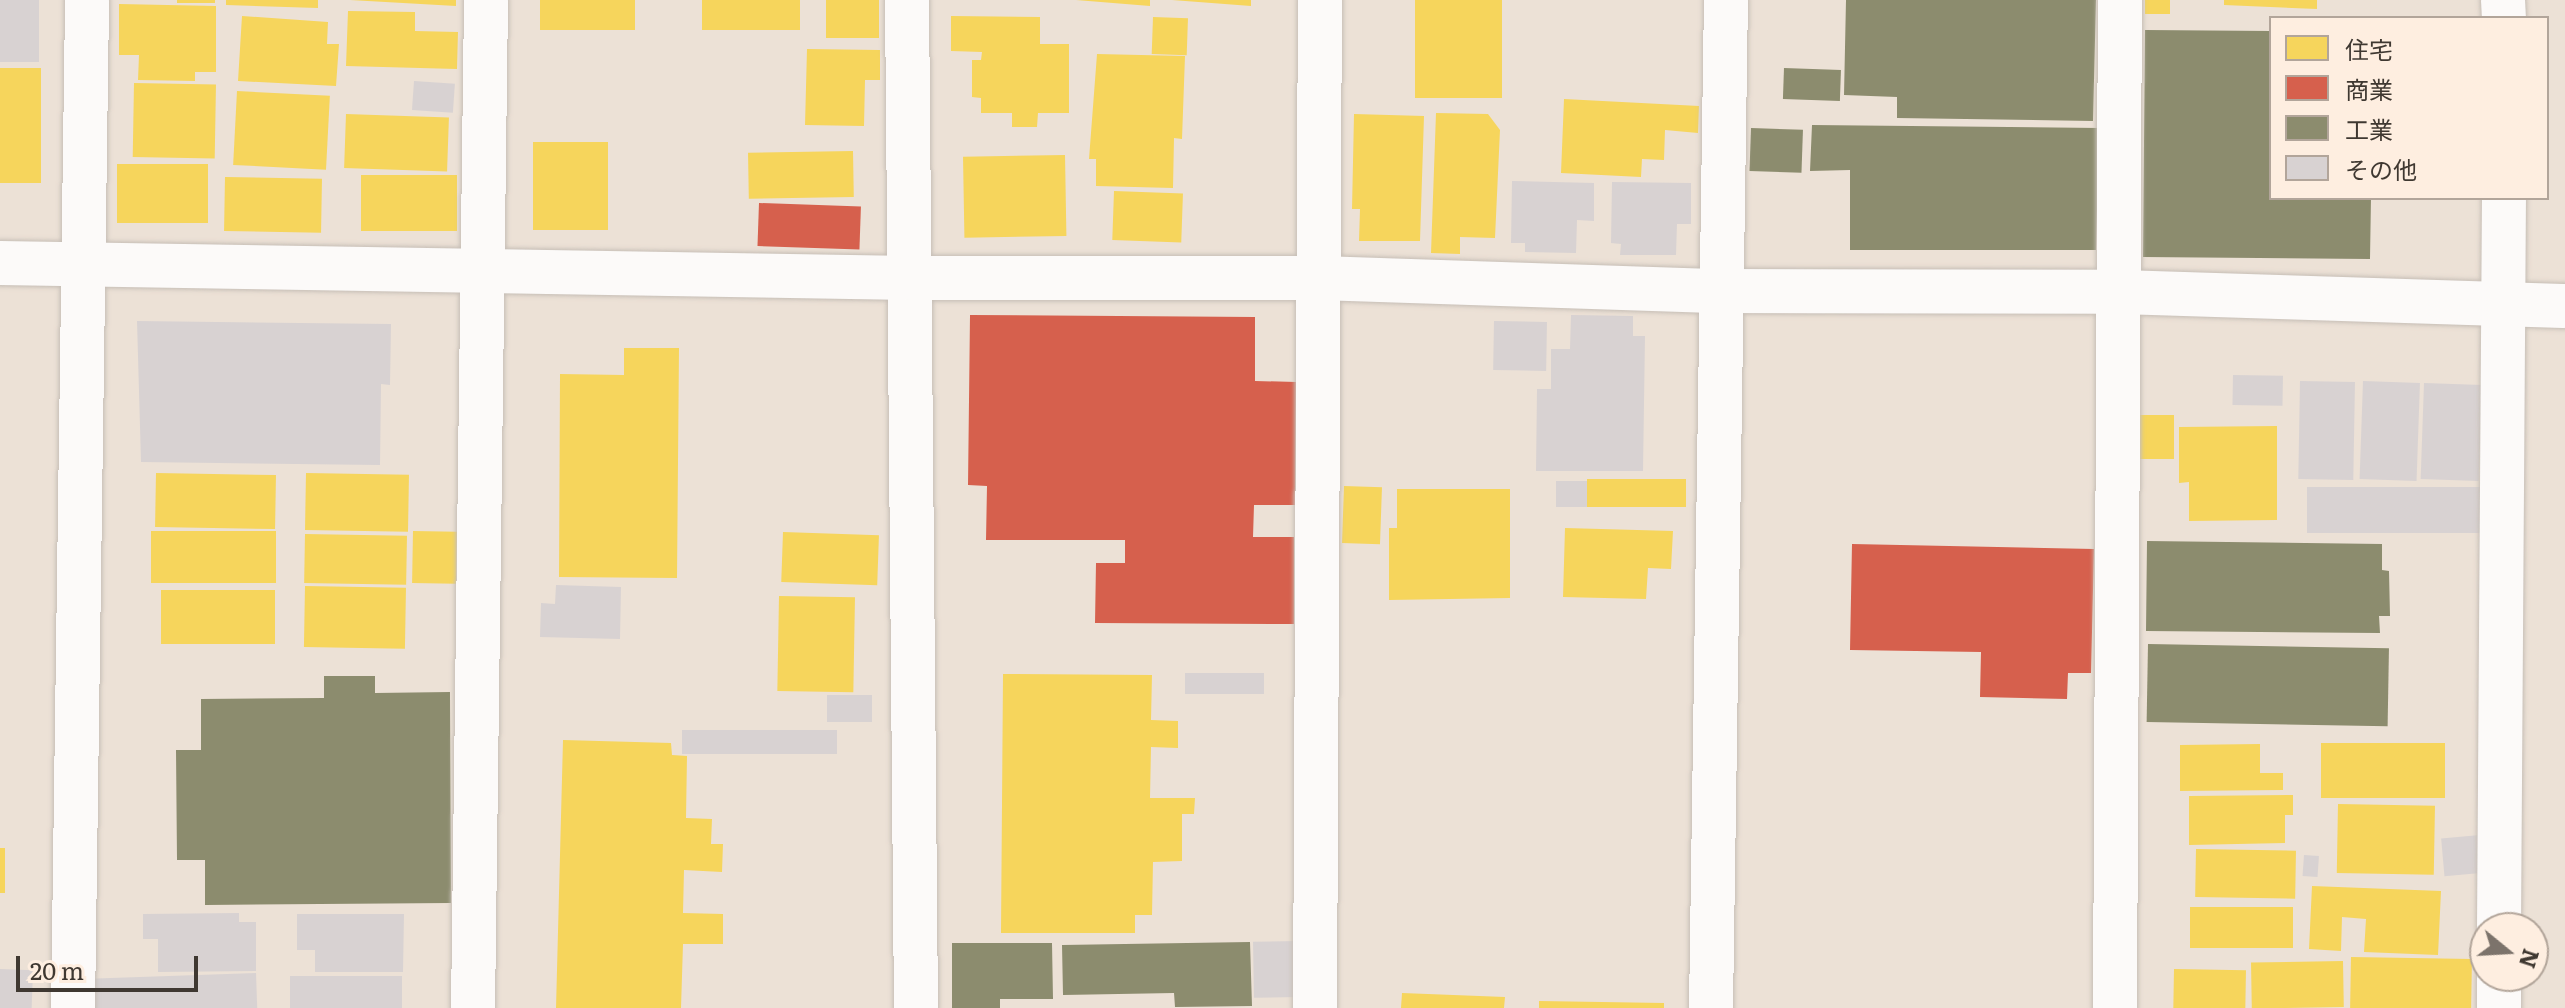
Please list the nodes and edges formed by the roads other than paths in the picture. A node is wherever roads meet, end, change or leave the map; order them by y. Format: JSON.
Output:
{"nodes":[{"id":1,"x":87,"y":0,"type":"edge"},
{"id":2,"x":486,"y":0,"type":"edge"},
{"id":3,"x":907,"y":0,"type":"edge"},
{"id":4,"x":1320,"y":0,"type":"edge"},
{"id":5,"x":1726,"y":0,"type":"edge"},
{"id":6,"x":2120,"y":0,"type":"edge"},
{"id":7,"x":2504,"y":200,"type":"edge"},
{"id":8,"x":0,"y":263,"type":"edge"},
{"id":9,"x":84,"y":265,"type":"junction"},
{"id":10,"x":481,"y":269,"type":"junction"},
{"id":11,"x":911,"y":278,"type":"junction"},
{"id":12,"x":1319,"y":278,"type":"junction"},
{"id":13,"x":1721,"y":291,"type":"junction"},
{"id":14,"x":2119,"y":292,"type":"junction"},
{"id":15,"x":2504,"y":305,"type":"junction"},
{"id":16,"x":2565,"y":306,"type":"edge"},
{"id":17,"x":2499,"y":912,"type":"edge"},
{"id":18,"x":73,"y":1008,"type":"edge"},
{"id":19,"x":473,"y":1008,"type":"edge"},
{"id":20,"x":916,"y":1008,"type":"edge"},
{"id":21,"x":1315,"y":1008,"type":"edge"},
{"id":22,"x":1711,"y":1008,"type":"edge"},
{"id":23,"x":2115,"y":1008,"type":"edge"}],
"edges":[{"from":1,"to":9,"type":"street"},
{"from":2,"to":10,"type":"street"},
{"from":3,"to":11,"type":"street"},
{"from":4,"to":12,"type":"street"},
{"from":5,"to":13,"type":"street"},
{"from":6,"to":14,"type":"street"},
{"from":7,"to":15,"type":"street"},
{"from":8,"to":9,"type":"street"},
{"from":9,"to":10,"type":"street"},
{"from":9,"to":18,"type":"street"},
{"from":10,"to":11,"type":"street"},
{"from":10,"to":19,"type":"street"},
{"from":11,"to":12,"type":"street"},
{"from":11,"to":20,"type":"street"},
{"from":12,"to":13,"type":"street"},
{"from":12,"to":21,"type":"street"},
{"from":13,"to":14,"type":"street"},
{"from":13,"to":22,"type":"street"},
{"from":14,"to":15,"type":"street"},
{"from":14,"to":23,"type":"street"},
{"from":15,"to":16,"type":"street"},
{"from":15,"to":17,"type":"street"}]}
